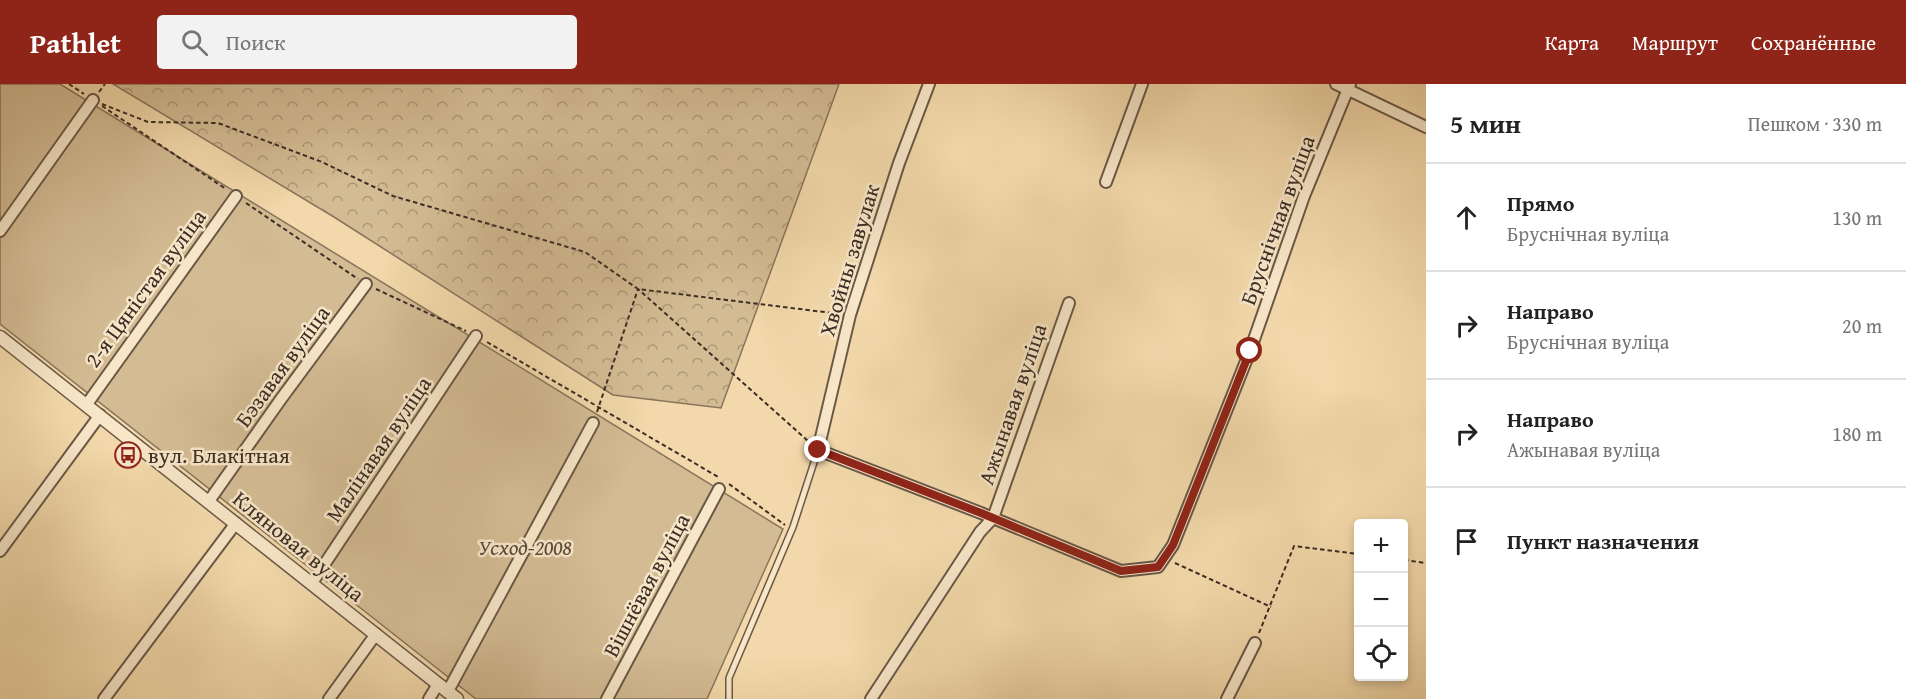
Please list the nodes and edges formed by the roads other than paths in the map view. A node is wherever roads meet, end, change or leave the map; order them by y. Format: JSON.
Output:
{"nodes":[{"id":1,"x":928,"y":84,"type":"edge"},
{"id":2,"x":1142,"y":84,"type":"edge"},
{"id":3,"x":1344,"y":86,"type":"edge"},
{"id":4,"x":93,"y":100,"type":"road end"},
{"id":5,"x":1426,"y":127,"type":"edge"},
{"id":6,"x":1106,"y":182,"type":"dead end"},
{"id":7,"x":236,"y":196,"type":"road end"},
{"id":8,"x":0,"y":231,"type":"edge"},
{"id":9,"x":366,"y":284,"type":"road end"},
{"id":10,"x":1068,"y":303,"type":"dead end"},
{"id":11,"x":476,"y":336,"type":"road end"},
{"id":12,"x":0,"y":337,"type":"edge"},
{"id":13,"x":87,"y":404,"type":"junction"},
{"id":14,"x":100,"y":415,"type":"junction"},
{"id":15,"x":593,"y":423,"type":"road end"},
{"id":16,"x":818,"y":450,"type":"junction"},
{"id":17,"x":719,"y":489,"type":"dead end"},
{"id":18,"x":209,"y":501,"type":"junction"},
{"id":19,"x":993,"y":518,"type":"junction"},
{"id":20,"x":236,"y":523,"type":"junction"},
{"id":21,"x":0,"y":551,"type":"edge"},
{"id":22,"x":1121,"y":571,"type":"joint"},
{"id":23,"x":312,"y":583,"type":"junction"},
{"id":24,"x":376,"y":634,"type":"junction"},
{"id":25,"x":1255,"y":643,"type":"road end"},
{"id":26,"x":448,"y":691,"type":"edge"},
{"id":27,"x":104,"y":699,"type":"edge"},
{"id":28,"x":329,"y":699,"type":"edge"},
{"id":29,"x":429,"y":699,"type":"edge"},
{"id":30,"x":606,"y":699,"type":"edge"},
{"id":31,"x":729,"y":699,"type":"edge"},
{"id":32,"x":871,"y":699,"type":"edge"},
{"id":33,"x":1227,"y":699,"type":"edge"}],
"edges":[{"from":1,"to":16,"type":"street","name":"Хвойны завулак"},
{"from":2,"to":6,"type":"street"},
{"from":3,"to":5,"type":"street"},
{"from":3,"to":22,"type":"street","name":"Бруснічная вуліца"},
{"from":4,"to":8,"type":"street"},
{"from":7,"to":13,"type":"street","name":"2-я Цяністая вуліца"},
{"from":9,"to":18,"type":"street","name":"Бэзавая вуліца"},
{"from":10,"to":19,"type":"street","name":"Ажынавая вуліца"},
{"from":11,"to":23,"type":"street","name":"Малінавая вуліца"},
{"from":12,"to":13,"type":"street","name":"Кляновая вуліца"},
{"from":13,"to":14,"type":"street","name":"Кляновая вуліца"},
{"from":14,"to":18,"type":"street","name":"Кляновая вуліца"},
{"from":14,"to":21,"type":"street"},
{"from":15,"to":26,"type":"street"},
{"from":16,"to":19,"type":"street","name":"Ажынавая вуліца"},
{"from":16,"to":31,"type":"lane"},
{"from":17,"to":30,"type":"street","name":"Вішнёвая вуліца"},
{"from":18,"to":20,"type":"street","name":"Кляновая вуліца"},
{"from":19,"to":22,"type":"street","name":"Ажынавая вуліца"},
{"from":19,"to":32,"type":"street"},
{"from":20,"to":23,"type":"street","name":"Кляновая вуліца"},
{"from":20,"to":27,"type":"street"},
{"from":23,"to":24,"type":"street","name":"Кляновая вуліца"},
{"from":24,"to":26,"type":"street","name":"Кляновая вуліца"},
{"from":24,"to":28,"type":"street"},
{"from":25,"to":33,"type":"street"},
{"from":26,"to":29,"type":"street"}]}
